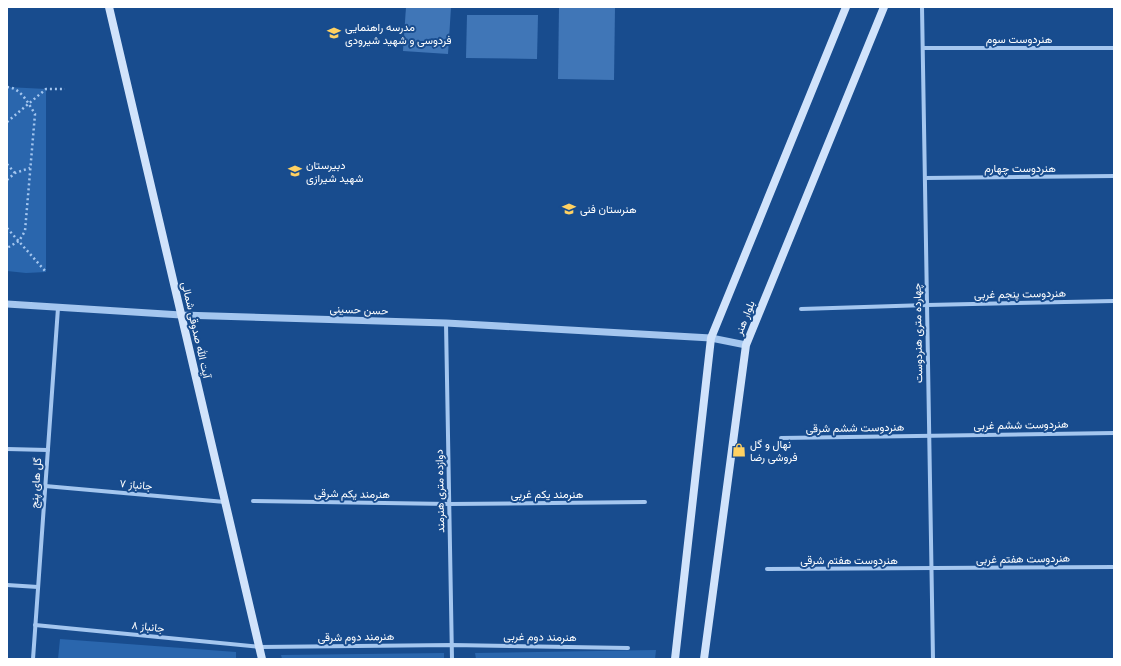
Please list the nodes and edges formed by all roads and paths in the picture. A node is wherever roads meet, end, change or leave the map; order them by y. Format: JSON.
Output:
{"nodes":[{"id":1,"x":109,"y":7,"type":"edge"},
{"id":2,"x":846,"y":7,"type":"edge"},
{"id":3,"x":884,"y":7,"type":"edge"},
{"id":4,"x":922,"y":7,"type":"edge"},
{"id":5,"x":923,"y":48,"type":"junction"},
{"id":6,"x":1114,"y":48,"type":"edge"},
{"id":7,"x":7,"y":87,"type":"edge"},
{"id":8,"x":65,"y":89,"type":"dead end"},
{"id":9,"x":29,"y":104,"type":"junction"},
{"id":10,"x":7,"y":122,"type":"edge"},
{"id":11,"x":7,"y":164,"type":"edge"},
{"id":12,"x":30,"y":168,"type":"junction"},
{"id":13,"x":15,"y":173,"type":"junction"},
{"id":14,"x":1114,"y":176,"type":"edge"},
{"id":15,"x":925,"y":178,"type":"junction"},
{"id":16,"x":7,"y":180,"type":"edge"},
{"id":17,"x":7,"y":228,"type":"edge"},
{"id":18,"x":19,"y":241,"type":"junction"},
{"id":19,"x":7,"y":248,"type":"edge"},
{"id":20,"x":46,"y":272,"type":"dead end"},
{"id":21,"x":1114,"y":301,"type":"edge"},
{"id":22,"x":7,"y":304,"type":"edge"},
{"id":23,"x":927,"y":304,"type":"junction"},
{"id":24,"x":58,"y":308,"type":"junction"},
{"id":25,"x":801,"y":309,"type":"dead end"},
{"id":26,"x":182,"y":316,"type":"junction"},
{"id":27,"x":446,"y":323,"type":"junction"},
{"id":28,"x":711,"y":338,"type":"junction"},
{"id":29,"x":746,"y":345,"type":"junction"},
{"id":30,"x":1114,"y":433,"type":"edge"},
{"id":31,"x":929,"y":436,"type":"junction"},
{"id":32,"x":781,"y":438,"type":"dead end"},
{"id":33,"x":7,"y":448,"type":"edge"},
{"id":34,"x":48,"y":450,"type":"junction"},
{"id":35,"x":45,"y":486,"type":"junction"},
{"id":36,"x":225,"y":502,"type":"junction"},
{"id":37,"x":254,"y":502,"type":"dead end"},
{"id":38,"x":645,"y":502,"type":"dead end"},
{"id":39,"x":449,"y":504,"type":"junction"},
{"id":40,"x":1114,"y":567,"type":"edge"},
{"id":41,"x":931,"y":568,"type":"junction"},
{"id":42,"x":767,"y":569,"type":"dead end"},
{"id":43,"x":7,"y":585,"type":"edge"},
{"id":44,"x":38,"y":587,"type":"junction"},
{"id":45,"x":35,"y":625,"type":"junction"},
{"id":46,"x":452,"y":645,"type":"junction"},
{"id":47,"x":260,"y":647,"type":"junction"},
{"id":48,"x":628,"y":648,"type":"dead end"},
{"id":49,"x":33,"y":659,"type":"edge"},
{"id":50,"x":262,"y":659,"type":"edge"},
{"id":51,"x":452,"y":659,"type":"edge"},
{"id":52,"x":675,"y":659,"type":"edge"},
{"id":53,"x":704,"y":659,"type":"edge"},
{"id":54,"x":933,"y":659,"type":"edge"}],
"edges":[{"from":1,"to":26,"type":"main road","name":"آیت الله صدوقی شمالی"},
{"from":2,"to":28,"type":"main road"},
{"from":3,"to":29,"type":"main road","name":"بلوار هنر"},
{"from":4,"to":5,"type":"street","name":"چهارده متری هنردوست"},
{"from":5,"to":6,"type":"street","name":"هنردوست سوم"},
{"from":5,"to":15,"type":"street","name":"چهارده متری هنردوست"},
{"from":7,"to":9,"type":"path"},
{"from":8,"to":9,"type":"path"},
{"from":9,"to":10,"type":"path"},
{"from":9,"to":12,"type":"path"},
{"from":11,"to":13,"type":"path"},
{"from":12,"to":13,"type":"path"},
{"from":12,"to":18,"type":"path"},
{"from":13,"to":16,"type":"path"},
{"from":14,"to":15,"type":"street","name":"هنردوست چهارم"},
{"from":15,"to":23,"type":"street","name":"چهارده متری هنردوست"},
{"from":17,"to":18,"type":"path"},
{"from":18,"to":19,"type":"path"},
{"from":18,"to":20,"type":"path"},
{"from":21,"to":23,"type":"street","name":"هنردوست پنجم غربی"},
{"from":22,"to":24,"type":"street","name":"حسن حسینی"},
{"from":23,"to":25,"type":"street","name":"هنردوست پنجم غربی"},
{"from":23,"to":31,"type":"street","name":"چهارده متری هنردوست"},
{"from":24,"to":26,"type":"street","name":"حسن حسینی"},
{"from":24,"to":34,"type":"street","name":"گل های پنج"},
{"from":26,"to":27,"type":"street","name":"حسن حسینی"},
{"from":26,"to":36,"type":"main road","name":"آیت الله صدوقی شمالی"},
{"from":27,"to":28,"type":"street","name":"حسن حسینی"},
{"from":27,"to":39,"type":"street","name":"دوازده متری هنرمند"},
{"from":28,"to":29,"type":"street","name":"حسن حسینی"},
{"from":28,"to":52,"type":"main road"},
{"from":29,"to":53,"type":"main road","name":"بلوار هنر"},
{"from":30,"to":31,"type":"street","name":"هنردوست ششم غربی"},
{"from":31,"to":32,"type":"street","name":"هنردوست ششم شرقی"},
{"from":31,"to":41,"type":"street","name":"چهارده متری هنردوست"},
{"from":33,"to":34,"type":"street"},
{"from":34,"to":35,"type":"street","name":"گل های پنج"},
{"from":35,"to":36,"type":"street","name":"جانباز ۷"},
{"from":35,"to":44,"type":"street","name":"گل های پنج"},
{"from":36,"to":47,"type":"main road","name":"آیت الله صدوقی شمالی"},
{"from":37,"to":39,"type":"street","name":"هنرمند یکم شرقی"},
{"from":38,"to":39,"type":"street","name":"هنرمند یکم غربی"},
{"from":39,"to":46,"type":"street","name":"دوازده متری هنرمند"},
{"from":40,"to":41,"type":"street","name":"هنردوست هفتم غربی"},
{"from":41,"to":42,"type":"street","name":"هنردوست هفتم شرقی"},
{"from":41,"to":54,"type":"street","name":"چهارده متری هنردوست"},
{"from":43,"to":44,"type":"street"},
{"from":44,"to":45,"type":"street","name":"گل های پنج"},
{"from":45,"to":47,"type":"street","name":"جانباز ۸"},
{"from":45,"to":49,"type":"street","name":"گل های پنج"},
{"from":46,"to":47,"type":"street","name":"هنرمند دوم شرقی"},
{"from":46,"to":48,"type":"street","name":"هنرمند دوم غربی"},
{"from":46,"to":51,"type":"street","name":"دوازده متری هنرمند"},
{"from":47,"to":50,"type":"main road","name":"آیت الله صدوقی شمالی"}]}
